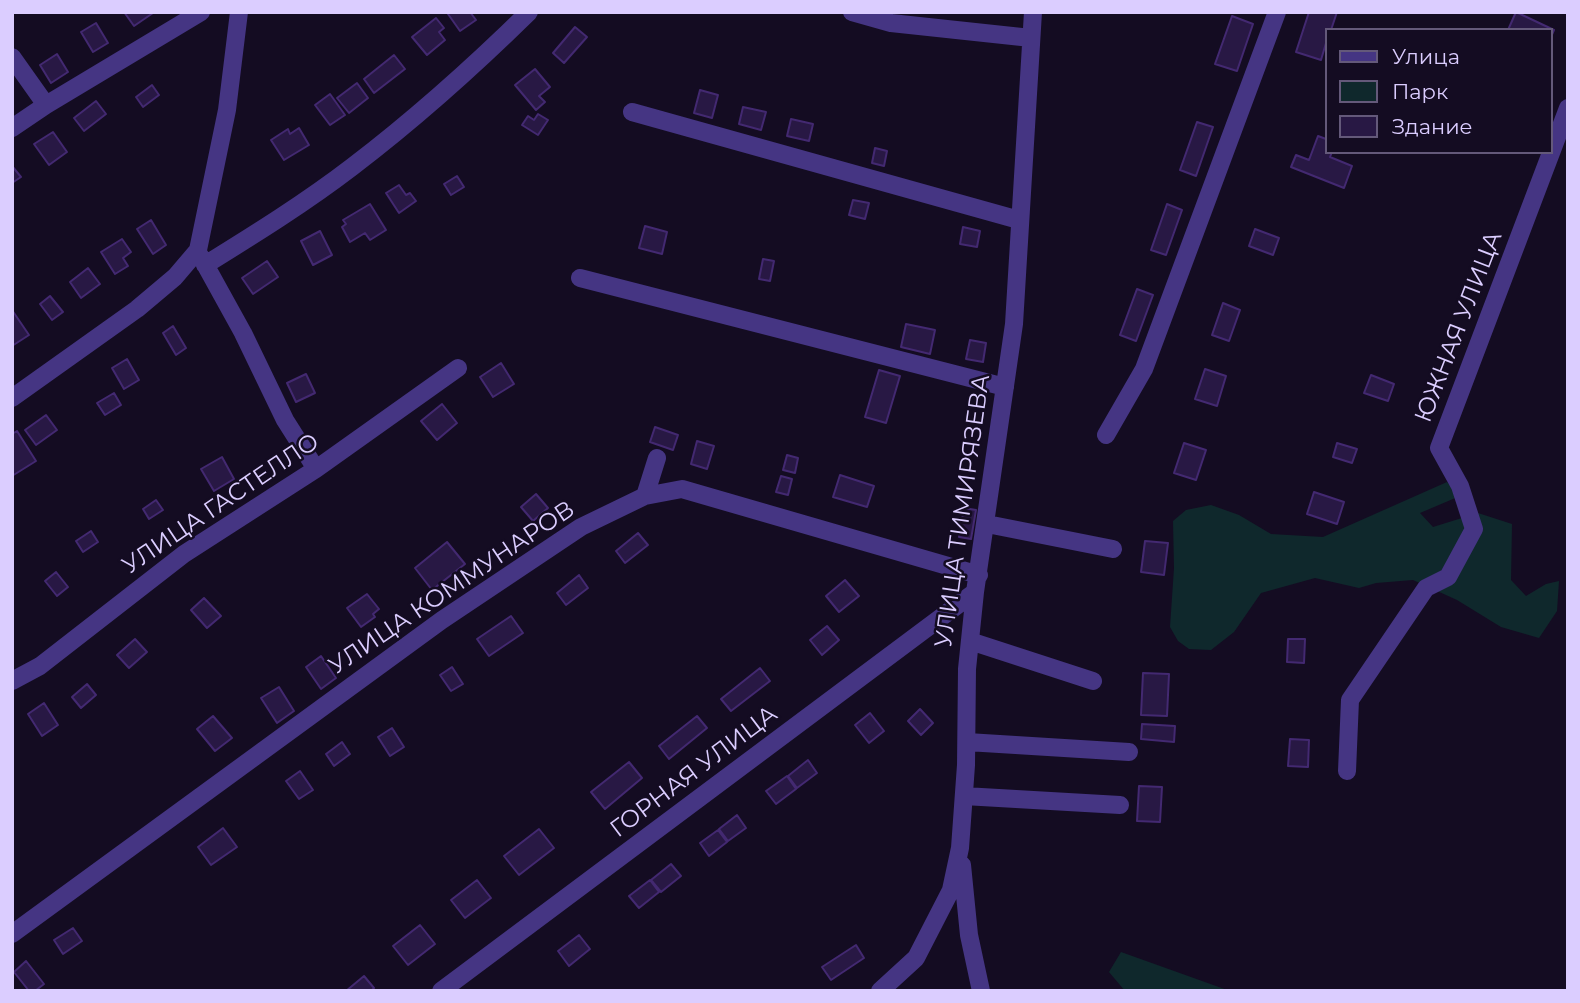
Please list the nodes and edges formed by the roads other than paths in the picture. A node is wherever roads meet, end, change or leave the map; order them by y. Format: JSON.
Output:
{"nodes":[{"id":1,"x":201,"y":12,"type":"edge"},
{"id":2,"x":239,"y":12,"type":"edge"},
{"id":3,"x":529,"y":12,"type":"edge"},
{"id":4,"x":852,"y":12,"type":"edge"},
{"id":5,"x":1033,"y":12,"type":"edge"},
{"id":6,"x":1277,"y":12,"type":"edge"},
{"id":7,"x":1031,"y":38,"type":"junction"},
{"id":8,"x":12,"y":57,"type":"edge"},
{"id":9,"x":46,"y":105,"type":"junction"},
{"id":10,"x":1568,"y":108,"type":"edge"},
{"id":11,"x":632,"y":112,"type":"dead end"},
{"id":12,"x":12,"y":128,"type":"edge"},
{"id":13,"x":1552,"y":150,"type":"edge"},
{"id":14,"x":1551,"y":154,"type":"edge"},
{"id":15,"x":1019,"y":220,"type":"junction"},
{"id":16,"x":202,"y":258,"type":"junction"},
{"id":17,"x":580,"y":278,"type":"dead end"},
{"id":18,"x":458,"y":368,"type":"dead end"},
{"id":19,"x":1005,"y":387,"type":"junction"},
{"id":20,"x":12,"y":398,"type":"edge"},
{"id":21,"x":1106,"y":435,"type":"dead end"},
{"id":22,"x":657,"y":458,"type":"dead end"},
{"id":23,"x":316,"y":469,"type":"junction"},
{"id":24,"x":645,"y":496,"type":"junction"},
{"id":25,"x":987,"y":524,"type":"junction"},
{"id":26,"x":1113,"y":549,"type":"dead end"},
{"id":27,"x":977,"y":583,"type":"junction"},
{"id":28,"x":970,"y":641,"type":"junction"},
{"id":29,"x":12,"y":681,"type":"edge"},
{"id":30,"x":1093,"y":681,"type":"dead end"},
{"id":31,"x":967,"y":742,"type":"junction"},
{"id":32,"x":1129,"y":752,"type":"dead end"},
{"id":33,"x":1347,"y":771,"type":"dead end"},
{"id":34,"x":964,"y":796,"type":"junction"},
{"id":35,"x":1120,"y":805,"type":"dead end"},
{"id":36,"x":960,"y":848,"type":"junction"},
{"id":37,"x":12,"y":934,"type":"edge"},
{"id":38,"x":441,"y":991,"type":"edge"},
{"id":39,"x":880,"y":991,"type":"edge"},
{"id":40,"x":981,"y":991,"type":"edge"}],
"edges":[{"from":1,"to":9,"type":"street"},
{"from":2,"to":16,"type":"street"},
{"from":3,"to":16,"type":"street"},
{"from":4,"to":7,"type":"street"},
{"from":5,"to":7,"type":"street","name":"УЛИЦА ТИМИРЯЗЕВА"},
{"from":6,"to":21,"type":"street"},
{"from":7,"to":15,"type":"street","name":"УЛИЦА ТИМИРЯЗЕВА"},
{"from":8,"to":9,"type":"street"},
{"from":9,"to":12,"type":"street"},
{"from":10,"to":13,"type":"street","name":"ЮЖНАЯ УЛИЦА"},
{"from":11,"to":15,"type":"street"},
{"from":14,"to":33,"type":"street","name":"ЮЖНАЯ УЛИЦА"},
{"from":15,"to":19,"type":"street","name":"УЛИЦА ТИМИРЯЗЕВА"},
{"from":16,"to":20,"type":"street"},
{"from":16,"to":23,"type":"street"},
{"from":17,"to":19,"type":"street"},
{"from":18,"to":23,"type":"street","name":"УЛИЦА ГАСТЕЛЛО"},
{"from":19,"to":25,"type":"street","name":"УЛИЦА ТИМИРЯЗЕВА"},
{"from":22,"to":24,"type":"street"},
{"from":23,"to":29,"type":"street","name":"УЛИЦА ГАСТЕЛЛО"},
{"from":24,"to":27,"type":"street","name":"УЛИЦА КОММУНАРОВ"},
{"from":24,"to":37,"type":"street","name":"УЛИЦА КОММУНАРОВ"},
{"from":25,"to":26,"type":"street"},
{"from":25,"to":27,"type":"street","name":"УЛИЦА ТИМИРЯЗЕВА"},
{"from":27,"to":28,"type":"street","name":"УЛИЦА ТИМИРЯЗЕВА"},
{"from":27,"to":38,"type":"street","name":"ГОРНАЯ УЛИЦА"},
{"from":28,"to":30,"type":"street"},
{"from":28,"to":31,"type":"street","name":"УЛИЦА ТИМИРЯЗЕВА"},
{"from":31,"to":32,"type":"street"},
{"from":31,"to":34,"type":"street","name":"УЛИЦА ТИМИРЯЗЕВА"},
{"from":34,"to":35,"type":"street"},
{"from":34,"to":36,"type":"street","name":"УЛИЦА ТИМИРЯЗЕВА"},
{"from":36,"to":39,"type":"street","name":"УЛИЦА ТИМИРЯЗЕВА"},
{"from":36,"to":40,"type":"street"}]}
